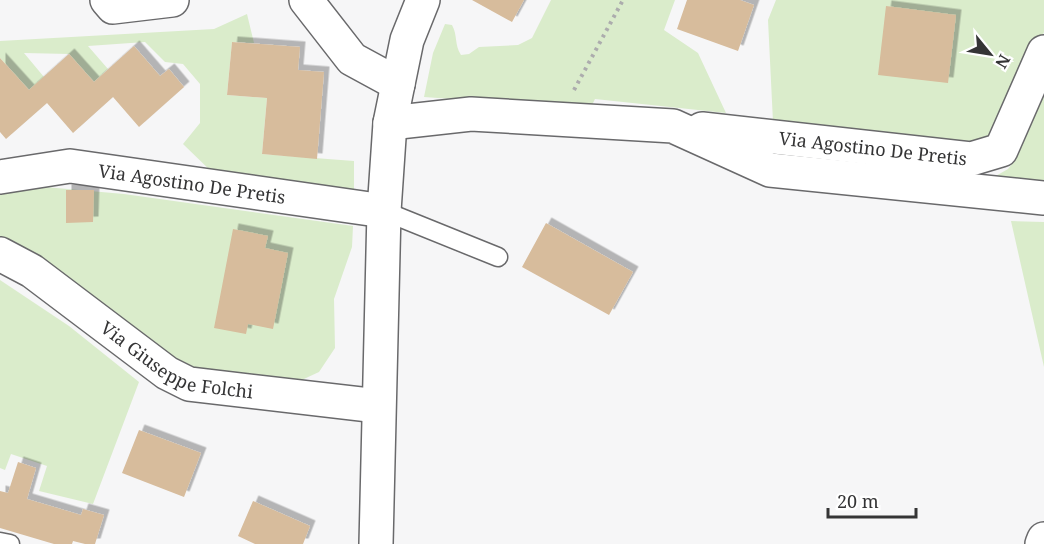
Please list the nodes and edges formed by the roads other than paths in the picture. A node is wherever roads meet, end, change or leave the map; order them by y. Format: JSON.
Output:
{"nodes":[{"id":1,"x":107,"y":0,"type":"edge"},
{"id":2,"x":172,"y":0,"type":"edge"},
{"id":3,"x":306,"y":0,"type":"edge"},
{"id":4,"x":423,"y":0,"type":"edge"},
{"id":5,"x":1044,"y":52,"type":"edge"},
{"id":6,"x":398,"y":84,"type":"junction"},
{"id":7,"x":390,"y":123,"type":"junction"},
{"id":8,"x":673,"y":126,"type":"junction"},
{"id":9,"x":0,"y":177,"type":"edge"},
{"id":10,"x":1044,"y":198,"type":"edge"},
{"id":11,"x":384,"y":211,"type":"junction"},
{"id":12,"x":0,"y":254,"type":"edge"},
{"id":13,"x":498,"y":257,"type":"dead end"},
{"id":14,"x":378,"y":406,"type":"junction"},
{"id":15,"x":1044,"y":539,"type":"edge"},
{"id":16,"x":0,"y":542,"type":"edge"},
{"id":17,"x":10,"y":544,"type":"edge"},
{"id":18,"x":376,"y":544,"type":"edge"},
{"id":19,"x":1042,"y":544,"type":"edge"}],
"edges":[{"from":1,"to":2,"type":"street"},
{"from":3,"to":6,"type":"street"},
{"from":4,"to":6,"type":"street"},
{"from":5,"to":8,"type":"street","name":"Via Agostino De Pretis"},
{"from":6,"to":7,"type":"street"},
{"from":7,"to":8,"type":"street","name":"Via Agostino De Pretis"},
{"from":7,"to":11,"type":"street"},
{"from":8,"to":10,"type":"street","name":"Via Agostino De Pretis"},
{"from":9,"to":11,"type":"street","name":"Via Agostino De Pretis"},
{"from":11,"to":13,"type":"lane"},
{"from":11,"to":14,"type":"street"},
{"from":12,"to":14,"type":"street","name":"Via Giuseppe Folchi"},
{"from":14,"to":18,"type":"street"},
{"from":15,"to":19,"type":"street"},
{"from":16,"to":17,"type":"lane"}]}
